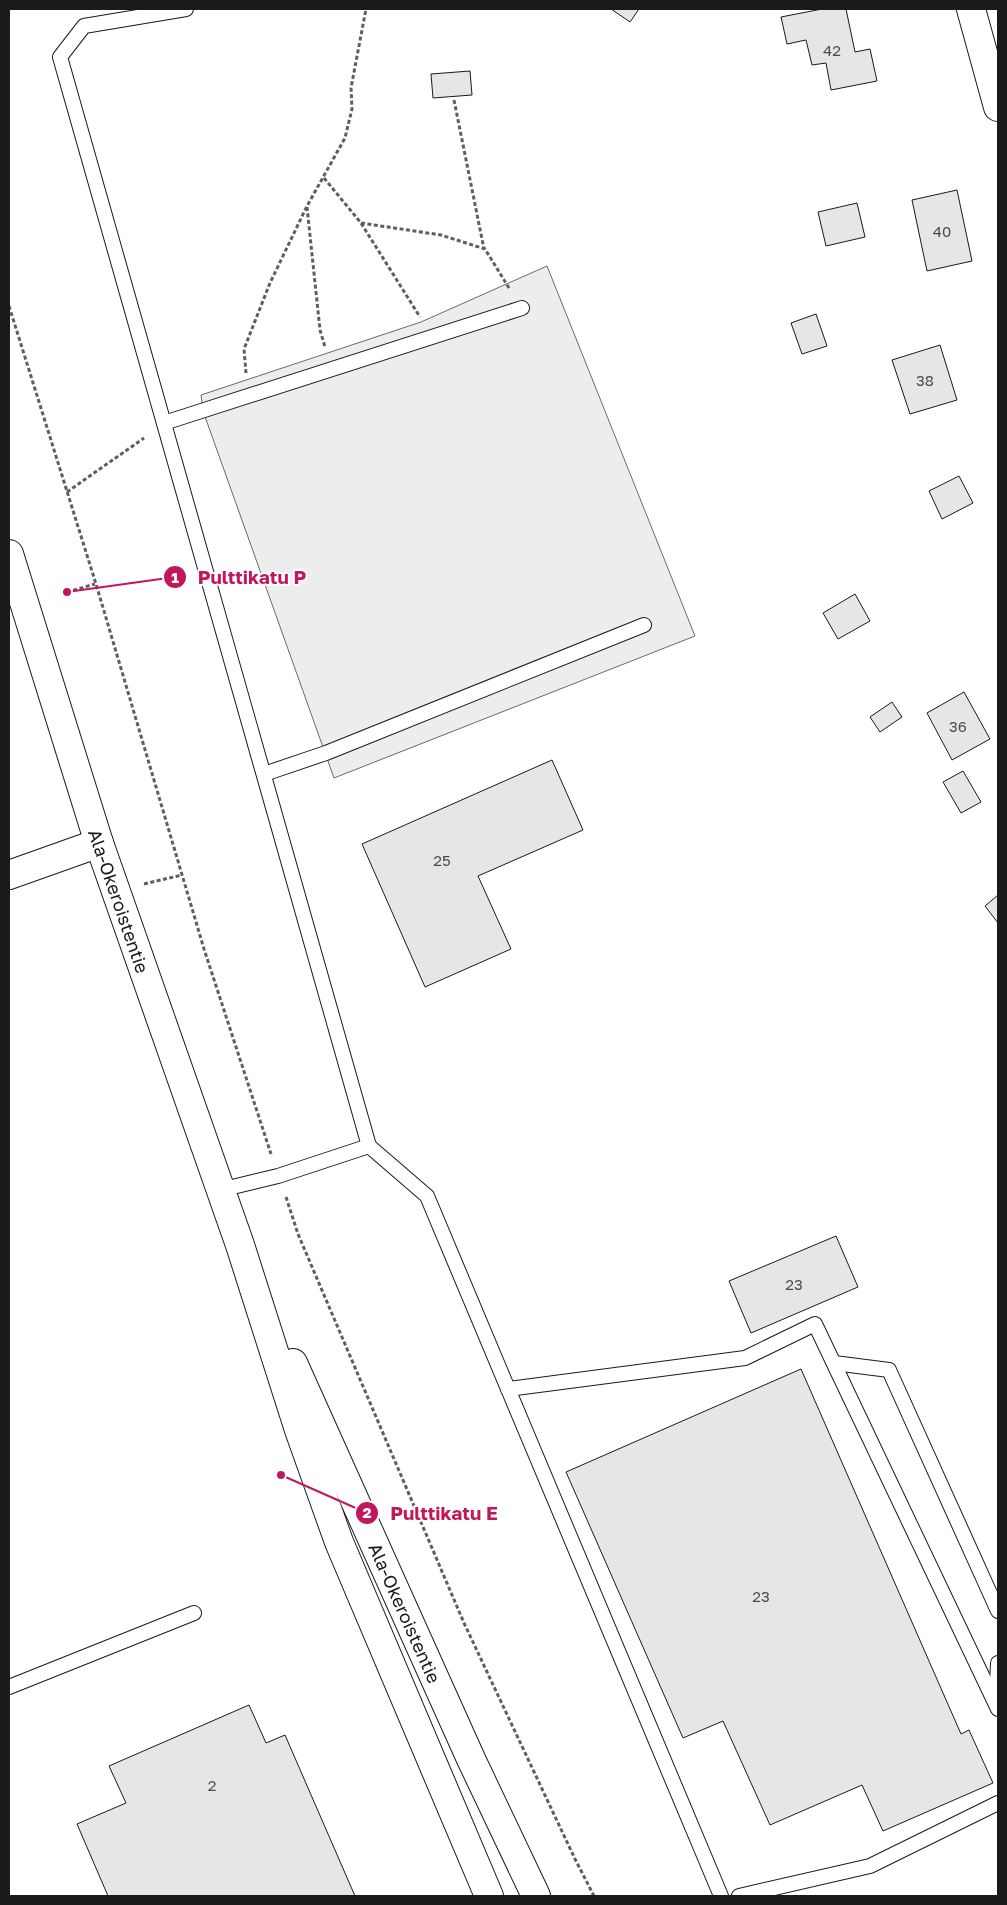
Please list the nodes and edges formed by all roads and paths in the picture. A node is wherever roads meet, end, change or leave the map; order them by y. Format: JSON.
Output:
{"nodes":[{"id":1,"x":186,"y":9,"type":"edge"},
{"id":2,"x":366,"y":9,"type":"edge"},
{"id":3,"x":971,"y":9,"type":"edge"},
{"id":4,"x":454,"y":100,"type":"dead end"},
{"id":5,"x":998,"y":106,"type":"edge"},
{"id":6,"x":324,"y":178,"type":"junction"},
{"id":7,"x":307,"y":206,"type":"junction"},
{"id":8,"x":361,"y":223,"type":"junction"},
{"id":9,"x":484,"y":249,"type":"junction"},
{"id":10,"x":9,"y":306,"type":"edge"},
{"id":11,"x":522,"y":308,"type":"joint"},
{"id":12,"x":430,"y":337,"type":"junction"},
{"id":13,"x":333,"y":368,"type":"junction"},
{"id":14,"x":248,"y":396,"type":"junction"},
{"id":15,"x":164,"y":423,"type":"junction"},
{"id":16,"x":67,"y":492,"type":"junction"},
{"id":17,"x":9,"y":554,"type":"edge"},
{"id":18,"x":96,"y":584,"type":"junction"},
{"id":19,"x":67,"y":592,"type":"dead end"},
{"id":20,"x":644,"y":625,"type":"dead end"},
{"id":21,"x":264,"y":774,"type":"junction"},
{"id":22,"x":99,"y":843,"type":"junction"},
{"id":23,"x":9,"y":875,"type":"edge"},
{"id":24,"x":182,"y":875,"type":"junction"},
{"id":25,"x":115,"y":892,"type":"junction"},
{"id":26,"x":369,"y":1146,"type":"junction"},
{"id":27,"x":278,"y":1176,"type":"junction"},
{"id":28,"x":220,"y":1190,"type":"junction"},
{"id":29,"x":240,"y":1245,"type":"junction"},
{"id":30,"x":834,"y":1363,"type":"junction"},
{"id":31,"x":508,"y":1389,"type":"junction"},
{"id":32,"x":998,"y":1611,"type":"edge"},
{"id":33,"x":194,"y":1613,"type":"dead end"},
{"id":34,"x":998,"y":1663,"type":"edge"},
{"id":35,"x":9,"y":1686,"type":"edge"},
{"id":36,"x":997,"y":1706,"type":"edge"},
{"id":37,"x":998,"y":1803,"type":"edge"},
{"id":38,"x":489,"y":1896,"type":"edge"},
{"id":39,"x":536,"y":1896,"type":"edge"},
{"id":40,"x":594,"y":1896,"type":"edge"},
{"id":41,"x":721,"y":1896,"type":"edge"},
{"id":42,"x":739,"y":1896,"type":"edge"}],
"edges":[{"from":1,"to":15,"type":"lane"},
{"from":2,"to":6,"type":"path"},
{"from":3,"to":5,"type":"main road"},
{"from":4,"to":9,"type":"path"},
{"from":6,"to":7,"type":"path"},
{"from":6,"to":8,"type":"path"},
{"from":7,"to":13,"type":"path"},
{"from":7,"to":14,"type":"path"},
{"from":8,"to":9,"type":"path"},
{"from":8,"to":12,"type":"path"},
{"from":9,"to":11,"type":"path"},
{"from":10,"to":16,"type":"path"},
{"from":11,"to":12,"type":"lane"},
{"from":12,"to":13,"type":"lane"},
{"from":13,"to":14,"type":"lane"},
{"from":14,"to":15,"type":"lane"},
{"from":15,"to":16,"type":"path"},
{"from":15,"to":21,"type":"lane"},
{"from":16,"to":18,"type":"path"},
{"from":17,"to":22,"type":"main road","name":"Ala-Okeroistentie"},
{"from":18,"to":19,"type":"path"},
{"from":18,"to":24,"type":"path"},
{"from":20,"to":21,"type":"lane"},
{"from":21,"to":26,"type":"lane"},
{"from":22,"to":23,"type":"main road"},
{"from":22,"to":25,"type":"main road","name":"Ala-Okeroistentie"},
{"from":24,"to":25,"type":"path"},
{"from":24,"to":27,"type":"path"},
{"from":25,"to":28,"type":"main road","name":"Ala-Okeroistentie"},
{"from":26,"to":27,"type":"lane"},
{"from":26,"to":31,"type":"lane"},
{"from":27,"to":28,"type":"lane"},
{"from":27,"to":40,"type":"path"},
{"from":28,"to":29,"type":"main road","name":"Ala-Okeroistentie"},
{"from":29,"to":38,"type":"main road","name":"Ala-Okeroistentie"},
{"from":29,"to":39,"type":"main road","name":"Ala-Okeroistentie"},
{"from":30,"to":31,"type":"lane"},
{"from":30,"to":32,"type":"lane"},
{"from":30,"to":36,"type":"lane"},
{"from":31,"to":41,"type":"lane"},
{"from":33,"to":35,"type":"lane"},
{"from":34,"to":36,"type":"lane"},
{"from":37,"to":42,"type":"lane"}]}
